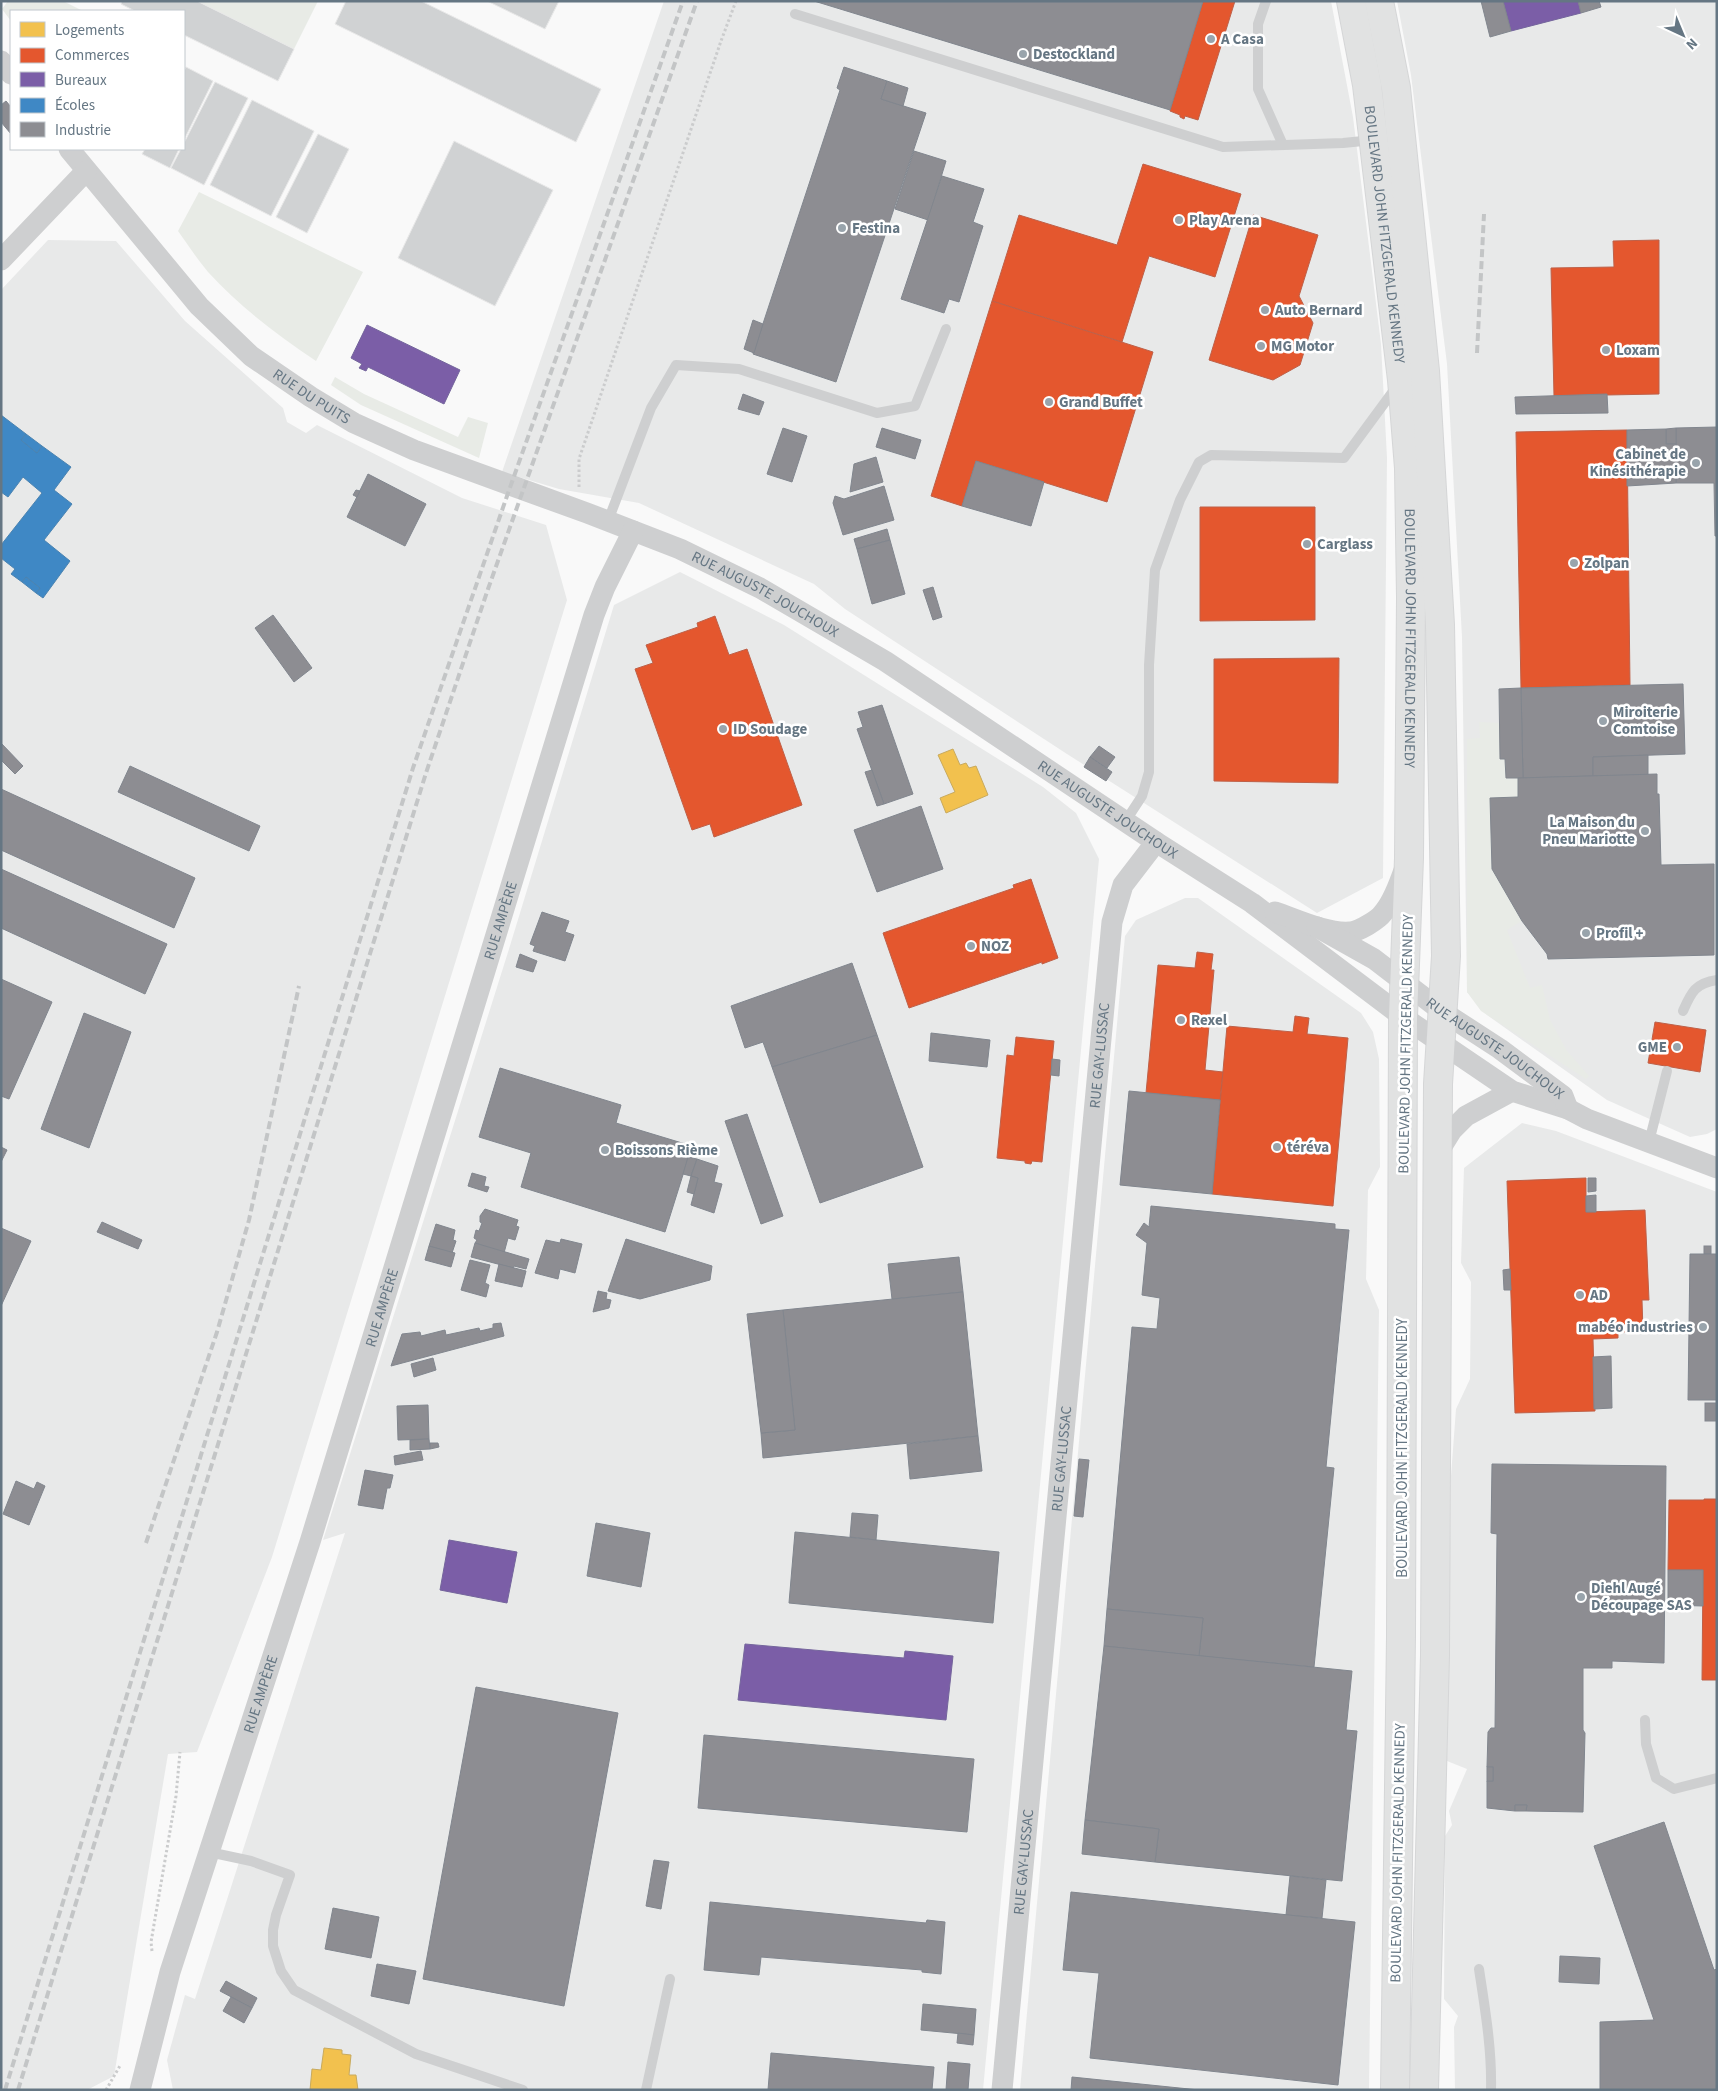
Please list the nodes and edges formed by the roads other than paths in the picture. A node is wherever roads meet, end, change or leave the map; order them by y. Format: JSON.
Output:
{"nodes":[{"id":1,"x":1266,"y":1,"type":"edge"},
{"id":2,"x":1351,"y":1,"type":"edge"},
{"id":3,"x":1379,"y":1,"type":"edge"},
{"id":4,"x":795,"y":14,"type":"dead end"},
{"id":5,"x":1,"y":61,"type":"edge"},
{"id":6,"x":10,"y":73,"type":"edge"},
{"id":7,"x":1374,"y":140,"type":"junction"},
{"id":8,"x":1283,"y":145,"type":"junction"},
{"id":9,"x":70,"y":150,"type":"edge"},
{"id":10,"x":86,"y":171,"type":"junction"},
{"id":11,"x":1,"y":260,"type":"edge"},
{"id":12,"x":946,"y":329,"type":"dead end"},
{"id":13,"x":1402,"y":380,"type":"junction"},
{"id":14,"x":608,"y":522,"type":"junction"},
{"id":15,"x":633,"y":531,"type":"junction"},
{"id":16,"x":1126,"y":822,"type":"junction"},
{"id":17,"x":1156,"y":842,"type":"junction"},
{"id":18,"x":1409,"y":858,"type":"junction"},
{"id":19,"x":1252,"y":903,"type":"junction"},
{"id":20,"x":1317,"y":927,"type":"junction"},
{"id":21,"x":1717,"y":980,"type":"edge"},
{"id":22,"x":1404,"y":982,"type":"junction"},
{"id":23,"x":1683,"y":1011,"type":"dead end"},
{"id":24,"x":1443,"y":1012,"type":"junction"},
{"id":25,"x":1403,"y":1017,"type":"junction"},
{"id":26,"x":1441,"y":1043,"type":"junction"},
{"id":27,"x":1667,"y":1071,"type":"dead end"},
{"id":28,"x":1512,"y":1091,"type":"junction"},
{"id":29,"x":1568,"y":1109,"type":"junction"},
{"id":30,"x":1649,"y":1142,"type":"junction"},
{"id":31,"x":1439,"y":1151,"type":"junction"},
{"id":32,"x":1717,"y":1168,"type":"edge"},
{"id":33,"x":1645,"y":1720,"type":"dead end"},
{"id":34,"x":1717,"y":1778,"type":"edge"},
{"id":35,"x":209,"y":1852,"type":"junction"},
{"id":36,"x":1479,"y":1969,"type":"dead end"},
{"id":37,"x":670,"y":1980,"type":"dead end"},
{"id":38,"x":140,"y":2090,"type":"edge"},
{"id":39,"x":523,"y":2090,"type":"edge"},
{"id":40,"x":646,"y":2090,"type":"edge"},
{"id":41,"x":1002,"y":2090,"type":"edge"},
{"id":42,"x":1395,"y":2090,"type":"edge"},
{"id":43,"x":1424,"y":2090,"type":"edge"},
{"id":44,"x":1491,"y":2090,"type":"edge"}],
"edges":[{"from":1,"to":8,"type":"lane"},
{"from":2,"to":7,"type":"main road","name":"BOULEVARD JOHN FITZGERALD KENNEDY"},
{"from":3,"to":24,"type":"main road","name":"BOULEVARD JOHN FITZGERALD KENNEDY"},
{"from":4,"to":8,"type":"lane"},
{"from":5,"to":6,"type":"street"},
{"from":7,"to":8,"type":"lane"},
{"from":7,"to":13,"type":"main road","name":"BOULEVARD JOHN FITZGERALD KENNEDY"},
{"from":9,"to":10,"type":"street","name":"RUE DU PUITS"},
{"from":10,"to":11,"type":"street"},
{"from":10,"to":14,"type":"street","name":"RUE DU PUITS"},
{"from":12,"to":14,"type":"lane"},
{"from":13,"to":16,"type":"lane"},
{"from":13,"to":18,"type":"main road","name":"BOULEVARD JOHN FITZGERALD KENNEDY"},
{"from":14,"to":15,"type":"street","name":"RUE DU PUITS"},
{"from":15,"to":16,"type":"street","name":"RUE AUGUSTE JOUCHOUX"},
{"from":15,"to":35,"type":"street","name":"RUE AMPÈRE"},
{"from":16,"to":17,"type":"street","name":"RUE AUGUSTE JOUCHOUX"},
{"from":17,"to":19,"type":"street","name":"RUE AUGUSTE JOUCHOUX"},
{"from":17,"to":41,"type":"street","name":"RUE GAY-LUSSAC"},
{"from":18,"to":20,"type":"street"},
{"from":18,"to":22,"type":"main road","name":"BOULEVARD JOHN FITZGERALD KENNEDY"},
{"from":19,"to":20,"type":"street"},
{"from":19,"to":25,"type":"street","name":"RUE AUGUSTE JOUCHOUX"},
{"from":20,"to":22,"type":"street","name":"RUE AUGUSTE JOUCHOUX"},
{"from":21,"to":23,"type":"lane"},
{"from":22,"to":24,"type":"street","name":"RUE AUGUSTE JOUCHOUX"},
{"from":22,"to":25,"type":"main road","name":"BOULEVARD JOHN FITZGERALD KENNEDY"},
{"from":24,"to":26,"type":"main road","name":"BOULEVARD JOHN FITZGERALD KENNEDY"},
{"from":24,"to":29,"type":"street","name":"RUE AUGUSTE JOUCHOUX"},
{"from":25,"to":26,"type":"street","name":"RUE AUGUSTE JOUCHOUX"},
{"from":25,"to":42,"type":"main road","name":"BOULEVARD JOHN FITZGERALD KENNEDY"},
{"from":26,"to":28,"type":"street","name":"RUE AUGUSTE JOUCHOUX"},
{"from":26,"to":31,"type":"main road","name":"BOULEVARD JOHN FITZGERALD KENNEDY"},
{"from":27,"to":30,"type":"lane"},
{"from":28,"to":29,"type":"street","name":"RUE AUGUSTE JOUCHOUX"},
{"from":28,"to":31,"type":"street"},
{"from":29,"to":30,"type":"street","name":"RUE AUGUSTE JOUCHOUX"},
{"from":30,"to":32,"type":"street","name":"RUE AUGUSTE JOUCHOUX"},
{"from":31,"to":43,"type":"main road","name":"BOULEVARD JOHN FITZGERALD KENNEDY"},
{"from":33,"to":34,"type":"lane"},
{"from":35,"to":38,"type":"street","name":"RUE AMPÈRE"},
{"from":35,"to":39,"type":"lane"},
{"from":36,"to":44,"type":"lane"},
{"from":37,"to":40,"type":"lane"}]}
